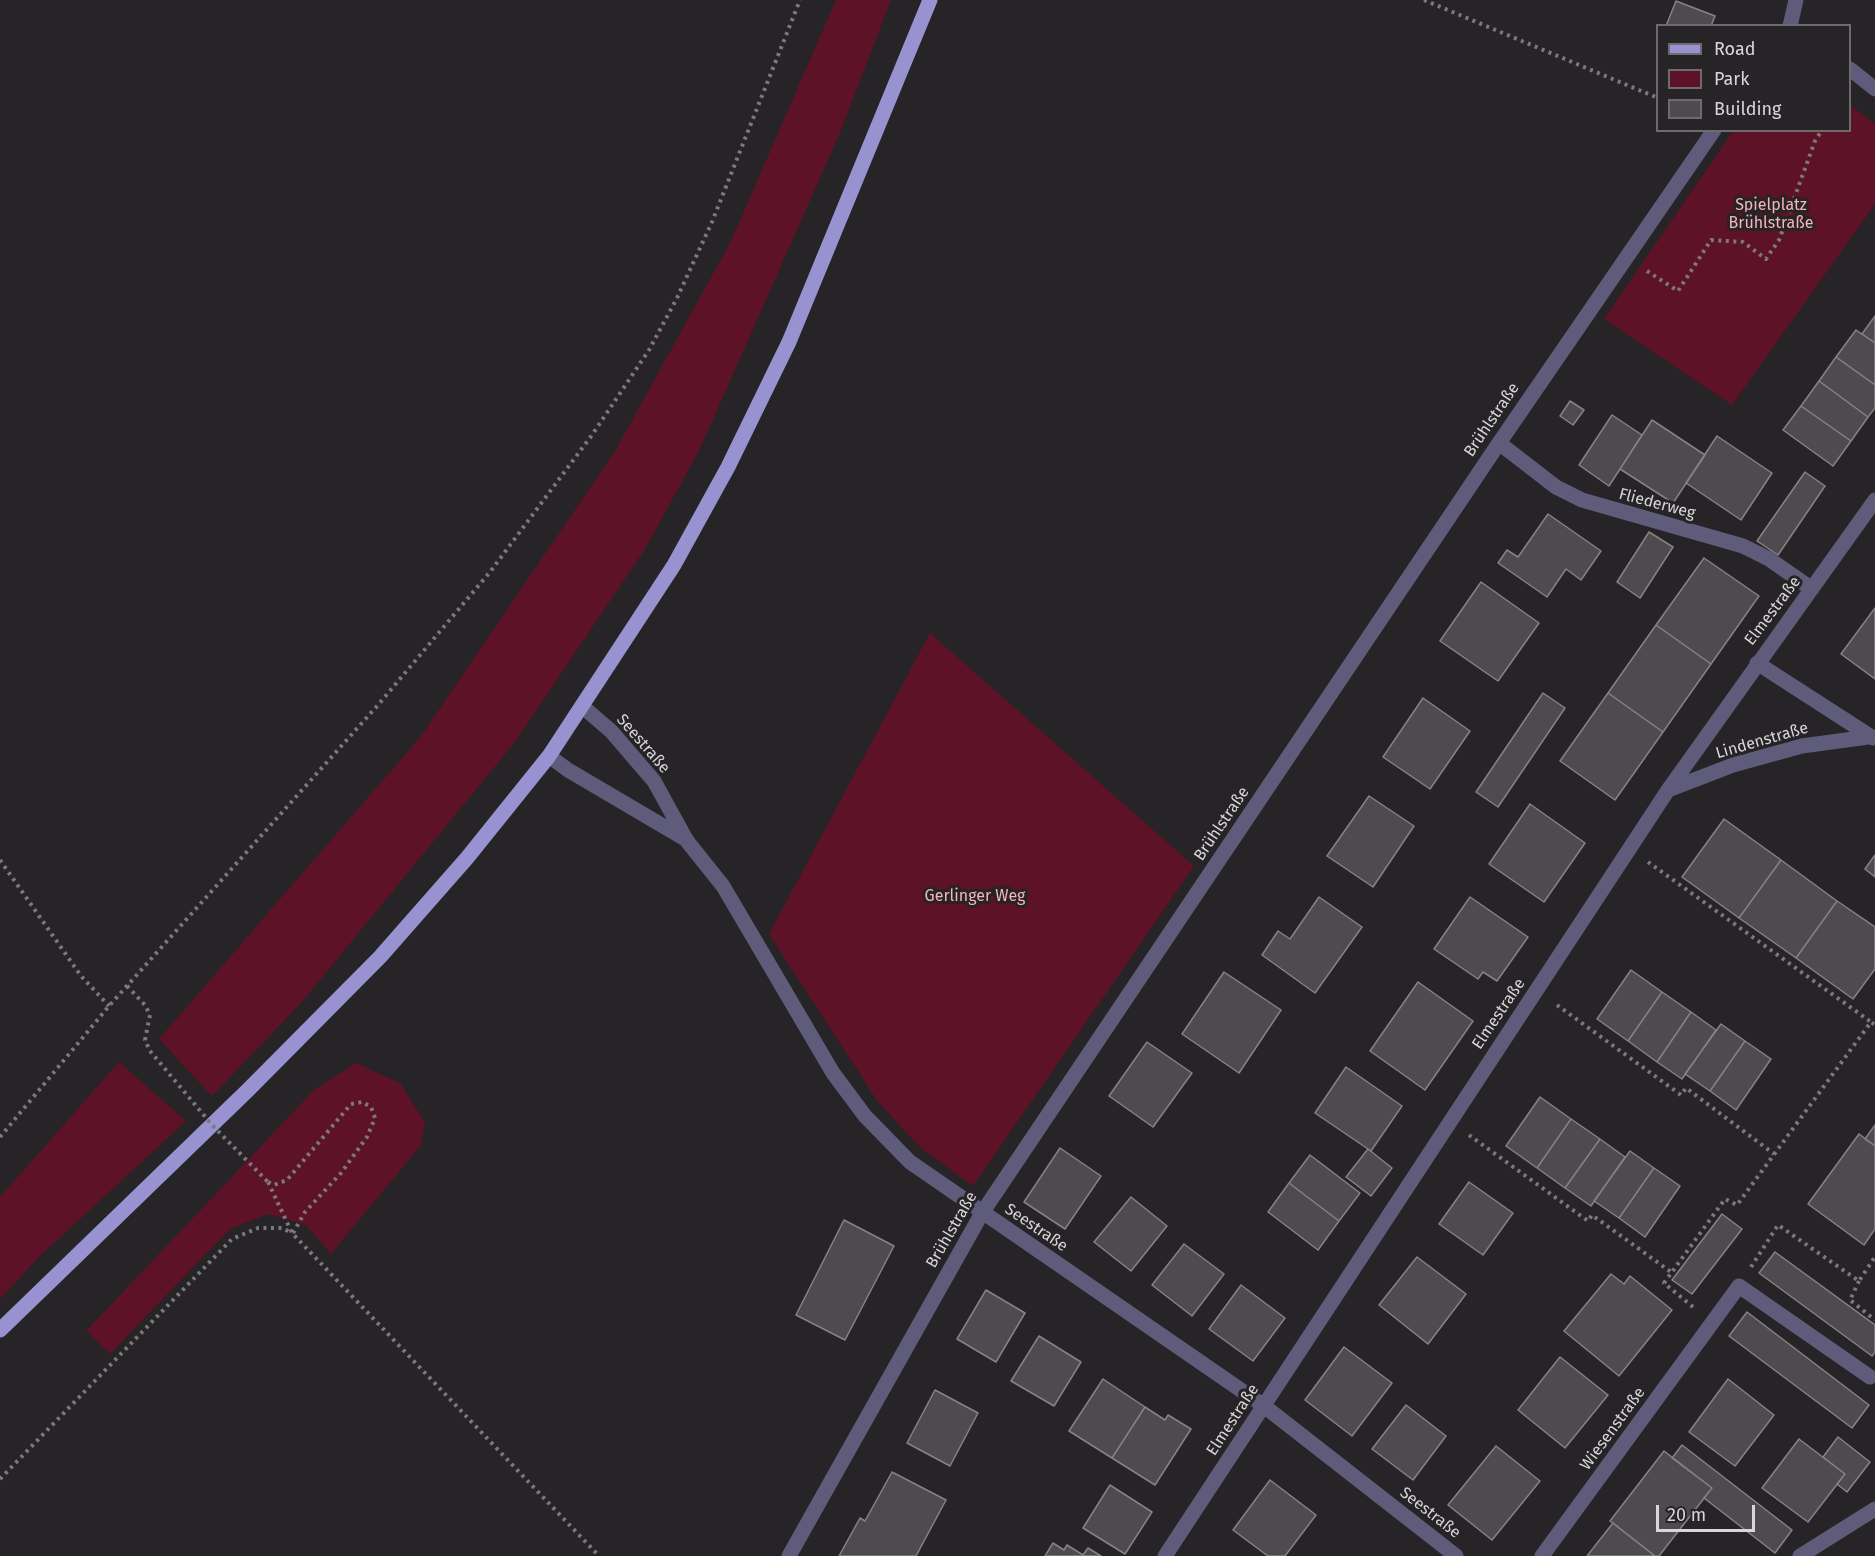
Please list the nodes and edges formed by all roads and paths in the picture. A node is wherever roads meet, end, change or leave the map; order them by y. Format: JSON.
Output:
{"nodes":[{"id":1,"x":800,"y":0,"type":"edge"},
{"id":2,"x":930,"y":0,"type":"edge"},
{"id":3,"x":1424,"y":0,"type":"edge"},
{"id":4,"x":1796,"y":0,"type":"edge"},
{"id":5,"x":1792,"y":24,"type":"edge"},
{"id":6,"x":1851,"y":70,"type":"edge"},
{"id":7,"x":1875,"y":89,"type":"edge"},
{"id":8,"x":1656,"y":97,"type":"edge"},
{"id":9,"x":1713,"y":132,"type":"edge"},
{"id":10,"x":1821,"y":132,"type":"edge"},
{"id":11,"x":1664,"y":282,"type":"dead end"},
{"id":12,"x":1499,"y":443,"type":"junction"},
{"id":13,"x":1875,"y":500,"type":"edge"},
{"id":14,"x":1812,"y":589,"type":"junction"},
{"id":15,"x":1757,"y":663,"type":"junction"},
{"id":16,"x":583,"y":707,"type":"junction"},
{"id":17,"x":1871,"y":737,"type":"edge"},
{"id":18,"x":549,"y":756,"type":"junction"},
{"id":19,"x":1668,"y":790,"type":"junction"},
{"id":20,"x":687,"y":841,"type":"junction"},
{"id":21,"x":1630,"y":849,"type":"junction"},
{"id":22,"x":0,"y":860,"type":"edge"},
{"id":23,"x":128,"y":986,"type":"junction"},
{"id":24,"x":109,"y":1006,"type":"junction"},
{"id":25,"x":1567,"y":1012,"type":"dead end"},
{"id":26,"x":1873,"y":1023,"type":"edge"},
{"id":27,"x":0,"y":1137,"type":"edge"},
{"id":28,"x":1474,"y":1139,"type":"dead end"},
{"id":29,"x":1774,"y":1154,"type":"junction"},
{"id":30,"x":268,"y":1182,"type":"junction"},
{"id":31,"x":982,"y":1213,"type":"junction"},
{"id":32,"x":292,"y":1233,"type":"junction"},
{"id":33,"x":1875,"y":1257,"type":"edge"},
{"id":34,"x":1671,"y":1272,"type":"junction"},
{"id":35,"x":1859,"y":1281,"type":"junction"},
{"id":36,"x":1739,"y":1286,"type":"junction"},
{"id":37,"x":1875,"y":1320,"type":"edge"},
{"id":38,"x":1712,"y":1323,"type":"junction"},
{"id":39,"x":0,"y":1330,"type":"edge"},
{"id":40,"x":1870,"y":1377,"type":"dead end"},
{"id":41,"x":1264,"y":1406,"type":"junction"},
{"id":42,"x":0,"y":1479,"type":"edge"},
{"id":43,"x":1875,"y":1509,"type":"edge"},
{"id":44,"x":599,"y":1556,"type":"edge"},
{"id":45,"x":789,"y":1556,"type":"edge"},
{"id":46,"x":1165,"y":1556,"type":"edge"},
{"id":47,"x":1456,"y":1556,"type":"edge"},
{"id":48,"x":1542,"y":1556,"type":"edge"},
{"id":49,"x":1800,"y":1556,"type":"edge"}],
"edges":[{"from":1,"to":23,"type":"path"},
{"from":2,"to":16,"type":"main road"},
{"from":3,"to":8,"type":"path"},
{"from":4,"to":5,"type":"street"},
{"from":6,"to":7,"type":"street"},
{"from":9,"to":12,"type":"street","name":"Brühlstraße"},
{"from":10,"to":11,"type":"path"},
{"from":12,"to":14,"type":"street","name":"Fliederweg"},
{"from":12,"to":31,"type":"street","name":"Brühlstraße"},
{"from":13,"to":14,"type":"street","name":"Elmestraße"},
{"from":14,"to":15,"type":"street","name":"Elmestraße"},
{"from":15,"to":17,"type":"street","name":"Lindenstraße"},
{"from":15,"to":19,"type":"street","name":"Elmestraße"},
{"from":16,"to":18,"type":"main road"},
{"from":16,"to":20,"type":"street","name":"Seestraße"},
{"from":17,"to":19,"type":"street","name":"Lindenstraße"},
{"from":18,"to":20,"type":"street","name":"Seestraße"},
{"from":18,"to":39,"type":"main road"},
{"from":19,"to":21,"type":"street","name":"Elmestraße"},
{"from":20,"to":31,"type":"street","name":"Seestraße"},
{"from":21,"to":26,"type":"path"},
{"from":21,"to":41,"type":"street","name":"Elmestraße"},
{"from":22,"to":24,"type":"path"},
{"from":23,"to":24,"type":"path"},
{"from":23,"to":30,"type":"path","bridge":true},
{"from":24,"to":27,"type":"path"},
{"from":25,"to":29,"type":"path"},
{"from":26,"to":29,"type":"path"},
{"from":28,"to":34,"type":"path"},
{"from":29,"to":34,"type":"path"},
{"from":30,"to":32,"type":"path"},
{"from":30,"to":32,"type":"path"},
{"from":31,"to":41,"type":"street","name":"Seestraße"},
{"from":31,"to":45,"type":"street","name":"Brühlstraße"},
{"from":32,"to":42,"type":"path"},
{"from":32,"to":44,"type":"path"},
{"from":33,"to":35,"type":"path"},
{"from":34,"to":38,"type":"path"},
{"from":35,"to":36,"type":"path"},
{"from":35,"to":37,"type":"path"},
{"from":36,"to":38,"type":"street","name":"Wiesenstraße"},
{"from":36,"to":40,"type":"street"},
{"from":38,"to":48,"type":"street","name":"Wiesenstraße"},
{"from":41,"to":46,"type":"street","name":"Elmestraße"},
{"from":41,"to":47,"type":"street","name":"Seestraße"},
{"from":43,"to":49,"type":"street"}]}
